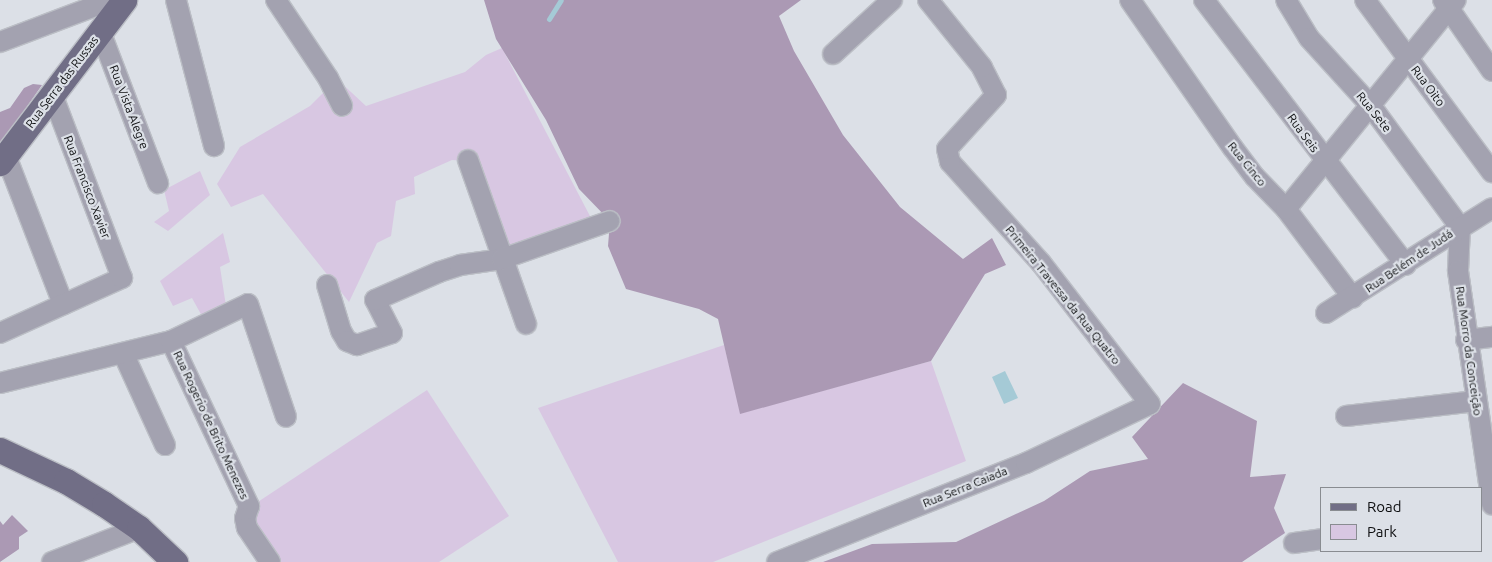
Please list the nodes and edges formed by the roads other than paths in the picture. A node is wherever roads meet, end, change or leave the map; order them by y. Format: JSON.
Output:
{"nodes":[{"id":1,"x":111,"y":0,"type":"edge"},
{"id":2,"x":124,"y":0,"type":"edge"},
{"id":3,"x":176,"y":0,"type":"edge"},
{"id":4,"x":276,"y":0,"type":"edge"},
{"id":5,"x":892,"y":0,"type":"edge"},
{"id":6,"x":928,"y":0,"type":"edge"},
{"id":7,"x":1130,"y":0,"type":"edge"},
{"id":8,"x":1204,"y":0,"type":"edge"},
{"id":9,"x":1286,"y":0,"type":"edge"},
{"id":10,"x":1365,"y":0,"type":"edge"},
{"id":11,"x":1449,"y":3,"type":"edge"},
{"id":12,"x":100,"y":31,"type":"junction"},
{"id":13,"x":0,"y":42,"type":"edge"},
{"id":14,"x":833,"y":54,"type":"dead end"},
{"id":15,"x":1409,"y":60,"type":"junction"},
{"id":16,"x":1492,"y":71,"type":"edge"},
{"id":17,"x":53,"y":96,"type":"junction"},
{"id":18,"x":342,"y":106,"type":"dead end"},
{"id":19,"x":1371,"y":106,"type":"junction"},
{"id":20,"x":214,"y":146,"type":"dead end"},
{"id":21,"x":3,"y":160,"type":"edge"},
{"id":22,"x":468,"y":160,"type":"dead end"},
{"id":23,"x":1326,"y":164,"type":"junction"},
{"id":24,"x":1492,"y":172,"type":"edge"},
{"id":25,"x":158,"y":183,"type":"dead end"},
{"id":26,"x":1286,"y":208,"type":"junction"},
{"id":27,"x":1492,"y":208,"type":"edge"},
{"id":28,"x":610,"y":221,"type":"dead end"},
{"id":29,"x":1460,"y":227,"type":"junction"},
{"id":30,"x":502,"y":259,"type":"junction"},
{"id":31,"x":1406,"y":264,"type":"junction"},
{"id":32,"x":327,"y":285,"type":"dead end"},
{"id":33,"x":1354,"y":298,"type":"junction"},
{"id":34,"x":64,"y":304,"type":"junction"},
{"id":35,"x":1326,"y":313,"type":"dead end"},
{"id":36,"x":526,"y":324,"type":"dead end"},
{"id":37,"x":2,"y":326,"type":"edge"},
{"id":38,"x":1492,"y":337,"type":"edge"},
{"id":39,"x":1466,"y":340,"type":"junction"},
{"id":40,"x":171,"y":341,"type":"junction"},
{"id":41,"x":124,"y":355,"type":"junction"},
{"id":42,"x":0,"y":383,"type":"edge"},
{"id":43,"x":1476,"y":401,"type":"junction"},
{"id":44,"x":1150,"y":404,"type":"joint"},
{"id":45,"x":1346,"y":416,"type":"dead end"},
{"id":46,"x":286,"y":417,"type":"dead end"},
{"id":47,"x":165,"y":445,"type":"dead end"},
{"id":48,"x":0,"y":450,"type":"edge"},
{"id":49,"x":1492,"y":505,"type":"edge"},
{"id":50,"x":139,"y":528,"type":"junction"},
{"id":51,"x":1320,"y":539,"type":"edge"},
{"id":52,"x":1294,"y":543,"type":"dead end"},
{"id":53,"x":52,"y":562,"type":"edge"},
{"id":54,"x":175,"y":562,"type":"edge"},
{"id":55,"x":270,"y":562,"type":"edge"},
{"id":56,"x":777,"y":562,"type":"edge"}],
"edges":[{"from":1,"to":13,"type":"street"},
{"from":2,"to":12,"type":"main road","name":"Rua Serra das Russas"},
{"from":3,"to":20,"type":"street"},
{"from":4,"to":18,"type":"street"},
{"from":5,"to":14,"type":"street"},
{"from":6,"to":44,"type":"street","name":"Primeira Travessa da Rua Quatro"},
{"from":7,"to":26,"type":"street","name":"Rua Cinco"},
{"from":8,"to":23,"type":"street","name":"Rua Seis"},
{"from":9,"to":19,"type":"street","name":"Rua Sete"},
{"from":10,"to":15,"type":"street","name":"Rua Oito"},
{"from":11,"to":15,"type":"street"},
{"from":11,"to":16,"type":"street"},
{"from":12,"to":17,"type":"main road","name":"Rua Serra das Russas"},
{"from":12,"to":25,"type":"street","name":"Rua Vista Alegre"},
{"from":15,"to":19,"type":"street"},
{"from":15,"to":24,"type":"street","name":"Rua Oito"},
{"from":17,"to":21,"type":"main road","name":"Rua Serra das Russas"},
{"from":17,"to":34,"type":"street","name":"Rua Francisco Xavier"},
{"from":19,"to":23,"type":"street"},
{"from":19,"to":29,"type":"street","name":"Rua Sete"},
{"from":21,"to":34,"type":"street"},
{"from":22,"to":30,"type":"street"},
{"from":23,"to":26,"type":"street"},
{"from":23,"to":31,"type":"street","name":"Rua Seis"},
{"from":26,"to":33,"type":"street","name":"Rua Cinco"},
{"from":27,"to":29,"type":"street","name":"Rua Belém de Judá"},
{"from":28,"to":30,"type":"street"},
{"from":29,"to":31,"type":"street","name":"Rua Belém de Judá"},
{"from":29,"to":39,"type":"street","name":"Rua Morro da Conceição"},
{"from":30,"to":32,"type":"street"},
{"from":30,"to":36,"type":"street"},
{"from":31,"to":33,"type":"street","name":"Rua Belém de Judá"},
{"from":33,"to":35,"type":"street","name":"Rua Belém de Judá"},
{"from":34,"to":37,"type":"street"},
{"from":38,"to":39,"type":"street"},
{"from":39,"to":43,"type":"street","name":"Rua Morro da Conceição"},
{"from":40,"to":41,"type":"street"},
{"from":40,"to":46,"type":"street"},
{"from":40,"to":55,"type":"street","name":"Rua Rogerio de Brito Menezes"},
{"from":41,"to":42,"type":"street"},
{"from":41,"to":47,"type":"street"},
{"from":43,"to":45,"type":"street"},
{"from":43,"to":49,"type":"street","name":"Rua Morro da Conceição"},
{"from":44,"to":56,"type":"street","name":"Rua Serra Caiada"},
{"from":48,"to":50,"type":"main road"},
{"from":50,"to":53,"type":"street"},
{"from":50,"to":54,"type":"main road"},
{"from":51,"to":52,"type":"street"}]}
